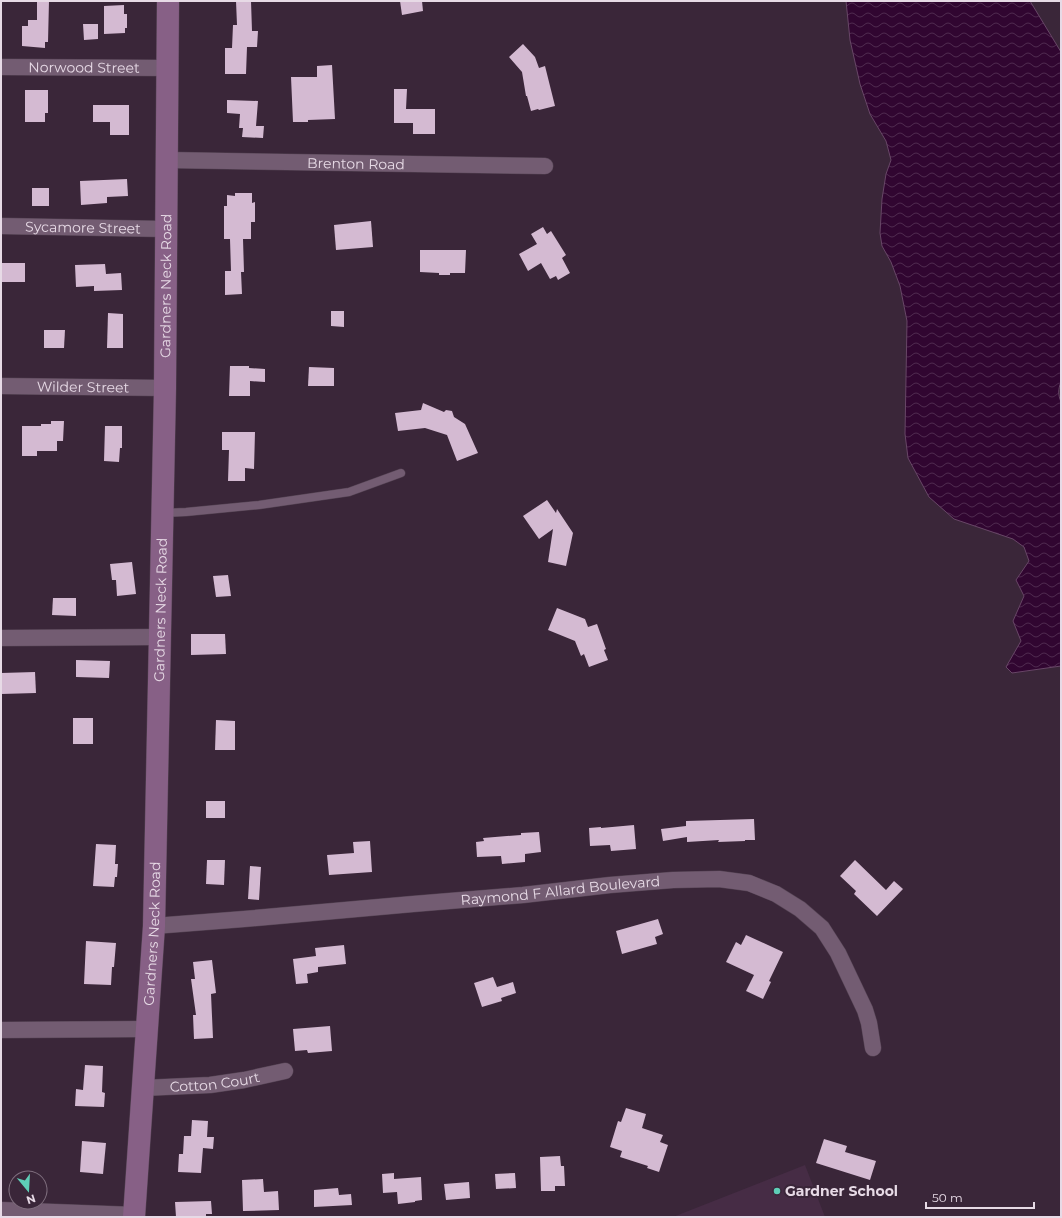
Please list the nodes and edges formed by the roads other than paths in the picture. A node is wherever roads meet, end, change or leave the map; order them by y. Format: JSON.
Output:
{"nodes":[{"id":1,"x":168,"y":1,"type":"edge"},
{"id":2,"x":1,"y":67,"type":"edge"},
{"id":3,"x":168,"y":68,"type":"junction"},
{"id":4,"x":167,"y":160,"type":"junction"},
{"id":5,"x":545,"y":166,"type":"dead end"},
{"id":6,"x":1,"y":226,"type":"edge"},
{"id":7,"x":165,"y":229,"type":"junction"},
{"id":8,"x":1,"y":386,"type":"edge"},
{"id":9,"x":165,"y":388,"type":"junction"},
{"id":10,"x":401,"y":473,"type":"dead end"},
{"id":11,"x":163,"y":513,"type":"junction"},
{"id":12,"x":160,"y":637,"type":"junction"},
{"id":13,"x":1,"y":638,"type":"edge"},
{"id":14,"x":154,"y":926,"type":"junction"},
{"id":15,"x":147,"y":1029,"type":"junction"},
{"id":16,"x":1,"y":1030,"type":"edge"},
{"id":17,"x":873,"y":1048,"type":"dead end"},
{"id":18,"x":285,"y":1071,"type":"dead end"},
{"id":19,"x":143,"y":1088,"type":"junction"},
{"id":20,"x":1,"y":1210,"type":"edge"},
{"id":21,"x":134,"y":1216,"type":"edge"}],
"edges":[{"from":1,"to":3,"type":"street","name":"Gardners Neck Road"},
{"from":2,"to":3,"type":"street","name":"Norwood Street"},
{"from":3,"to":4,"type":"street","name":"Gardners Neck Road"},
{"from":4,"to":5,"type":"street","name":"Brenton Road"},
{"from":4,"to":7,"type":"street","name":"Gardners Neck Road"},
{"from":6,"to":7,"type":"street","name":"Sycamore Street"},
{"from":7,"to":9,"type":"street","name":"Gardners Neck Road"},
{"from":8,"to":9,"type":"street","name":"Wilder Street"},
{"from":9,"to":11,"type":"street","name":"Gardners Neck Road"},
{"from":10,"to":11,"type":"lane"},
{"from":11,"to":12,"type":"street","name":"Gardners Neck Road"},
{"from":12,"to":13,"type":"street"},
{"from":12,"to":14,"type":"street","name":"Gardners Neck Road"},
{"from":14,"to":15,"type":"street","name":"Gardners Neck Road"},
{"from":14,"to":17,"type":"street","name":"Raymond F Allard Boulevard"},
{"from":15,"to":16,"type":"street"},
{"from":15,"to":19,"type":"street","name":"Gardners Neck Road"},
{"from":18,"to":19,"type":"street","name":"Cotton Court"},
{"from":19,"to":21,"type":"street","name":"Gardners Neck Road"},
{"from":20,"to":21,"type":"street"}]}
